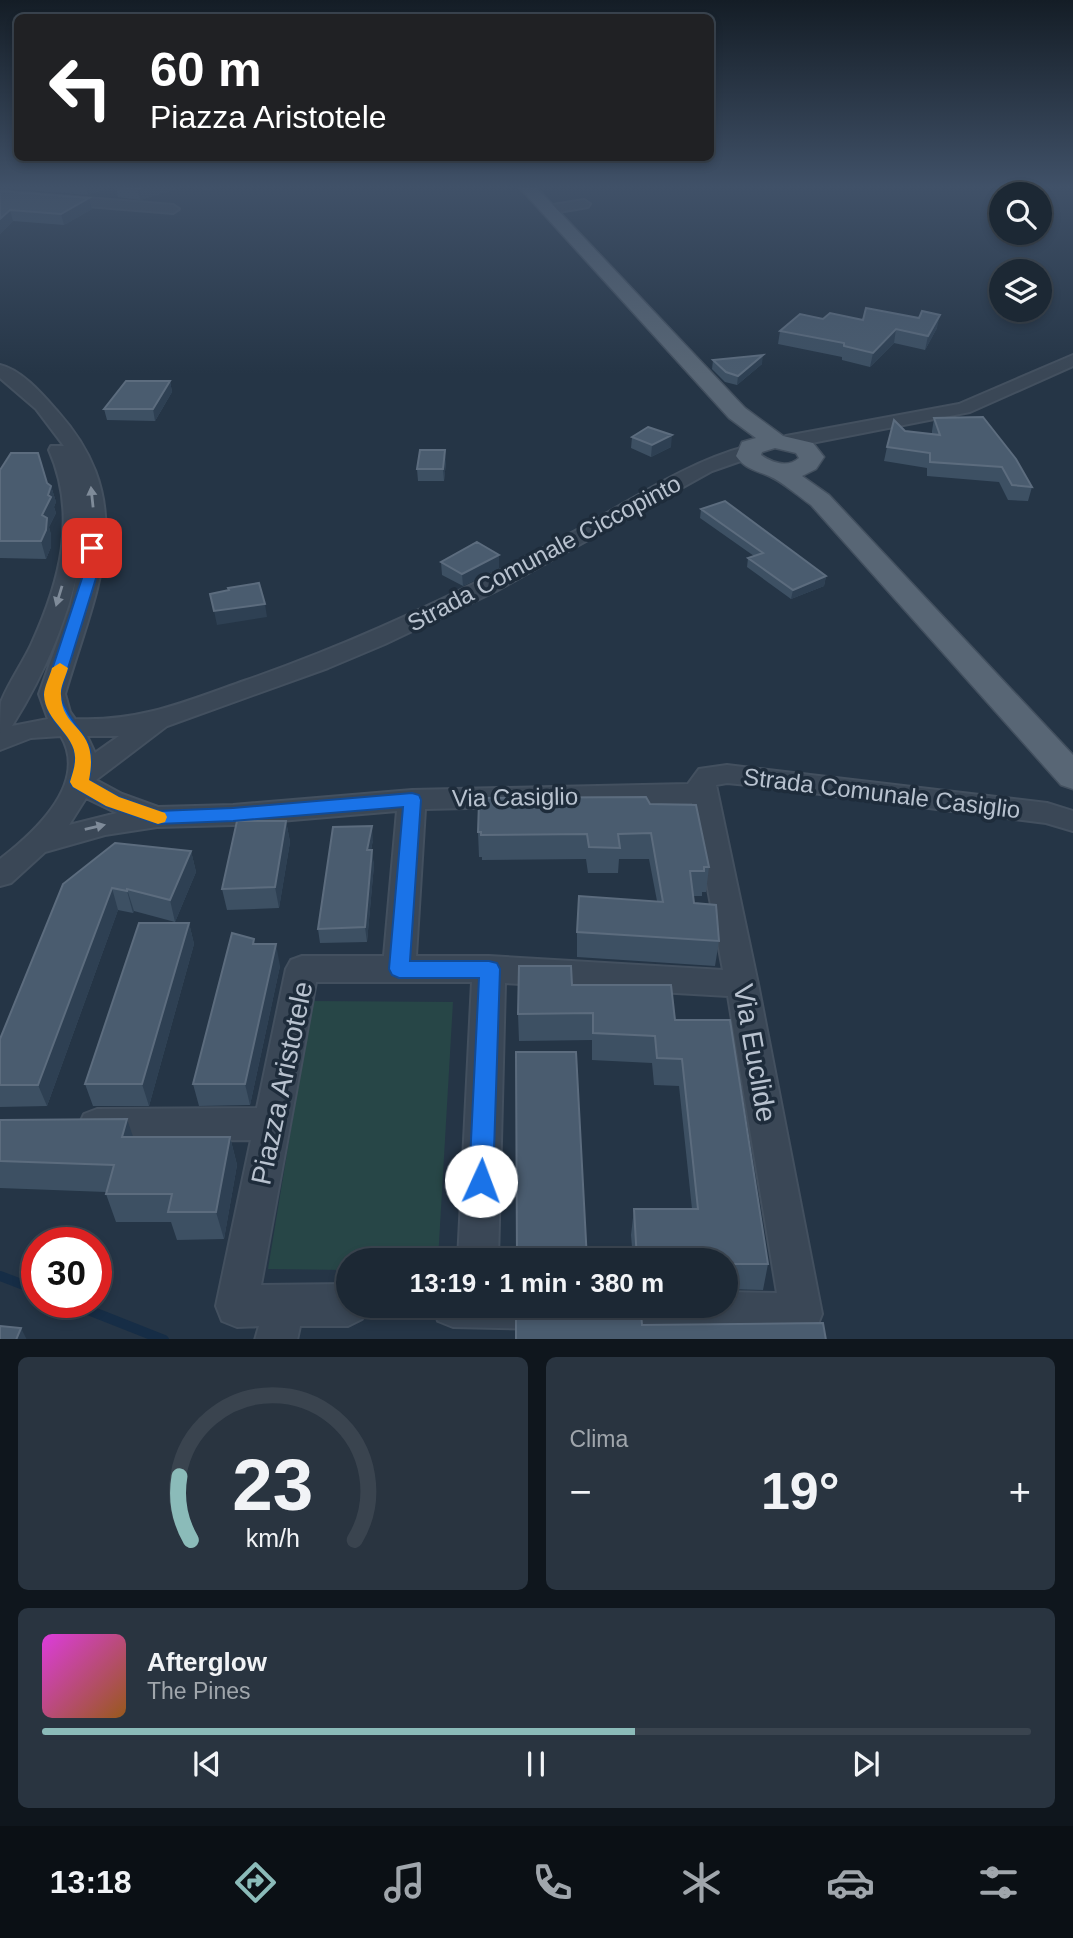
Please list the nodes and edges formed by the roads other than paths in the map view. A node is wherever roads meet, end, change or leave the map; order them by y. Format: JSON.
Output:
{"nodes":[{"id":1,"x":583,"y":248,"type":"edge"},
{"id":2,"x":1073,"y":360,"type":"edge"},
{"id":3,"x":0,"y":370,"type":"edge"},
{"id":4,"x":0,"y":384,"type":"edge"},
{"id":5,"x":737,"y":413,"type":"junction"},
{"id":6,"x":780,"y":441,"type":"junction"},
{"id":7,"x":814,"y":451,"type":"junction"},
{"id":8,"x":761,"y":459,"type":"junction"},
{"id":9,"x":820,"y":500,"type":"junction"},
{"id":10,"x":180,"y":711,"type":"junction"},
{"id":11,"x":0,"y":723,"type":"edge"},
{"id":12,"x":68,"y":727,"type":"junction"},
{"id":13,"x":0,"y":741,"type":"edge"},
{"id":14,"x":1073,"y":777,"type":"edge"},
{"id":15,"x":80,"y":780,"type":"junction"},
{"id":16,"x":705,"y":793,"type":"junction"},
{"id":17,"x":412,"y":800,"type":"junction"},
{"id":18,"x":157,"y":817,"type":"junction"},
{"id":19,"x":1073,"y":821,"type":"edge"},
{"id":20,"x":19,"y":859,"type":"edge"},
{"id":21,"x":0,"y":886,"type":"edge"},
{"id":22,"x":399,"y":969,"type":"junction"},
{"id":23,"x":489,"y":969,"type":"junction"},
{"id":24,"x":742,"y":984,"type":"junction"},
{"id":25,"x":272,"y":1124,"type":"junction"},
{"id":26,"x":68,"y":1125,"type":"edge"},
{"id":27,"x":478,"y":1248,"type":"edge"},
{"id":28,"x":336,"y":1309,"type":"edge"},
{"id":29,"x":738,"y":1312,"type":"edge"},
{"id":30,"x":280,"y":1324,"type":"edge"}],
"edges":[{"from":1,"to":5,"type":"main road"},
{"from":2,"to":7,"type":"street"},
{"from":12,"to":3,"type":"street","one_way":true},
{"from":4,"to":11,"type":"street","one_way":true},
{"from":5,"to":6,"type":"main road"},
{"from":5,"to":8,"type":"main road"},
{"from":6,"to":7,"type":"main road"},
{"from":6,"to":8,"type":"main road"},
{"from":7,"to":8,"type":"main road"},
{"from":7,"to":9,"type":"main road"},
{"from":8,"to":9,"type":"main road"},
{"from":8,"to":10,"type":"street","name":"Strada Comunale Ciccopinto"},
{"from":9,"to":14,"type":"main road"},
{"from":10,"to":12,"type":"street","name":"Strada Comunale Ciccopinto"},
{"from":10,"to":15,"type":"street","name":"Strada Comunale Ciccopinto"},
{"from":12,"to":13,"type":"street","name":"Strada Comunale Ciccopinto"},
{"from":12,"to":15,"type":"street"},
{"from":15,"to":18,"type":"street","name":"Via Casiglio"},
{"from":15,"to":20,"type":"street"},
{"from":16,"to":17,"type":"street","name":"Via Casiglio"},
{"from":16,"to":19,"type":"street","name":"Strada Comunale Casiglio"},
{"from":16,"to":24,"type":"street","name":"Via Euclide"},
{"from":17,"to":18,"type":"street","name":"Via Casiglio"},
{"from":17,"to":22,"type":"street"},
{"from":20,"to":18,"type":"street","name":"Via Casiglio","one_way":true},
{"from":20,"to":21,"type":"street"},
{"from":22,"to":23,"type":"street","name":"Piazza Aristotele"},
{"from":22,"to":25,"type":"street","name":"Piazza Aristotele"},
{"from":23,"to":24,"type":"street","name":"Piazza Aristotele"},
{"from":23,"to":27,"type":"street"},
{"from":24,"to":29,"type":"street","name":"Via Euclide"},
{"from":25,"to":26,"type":"street"},
{"from":25,"to":30,"type":"street","name":"Piazza Aristotele"},
{"from":28,"to":30,"type":"street","name":"Piazza Aristotele"}]}
